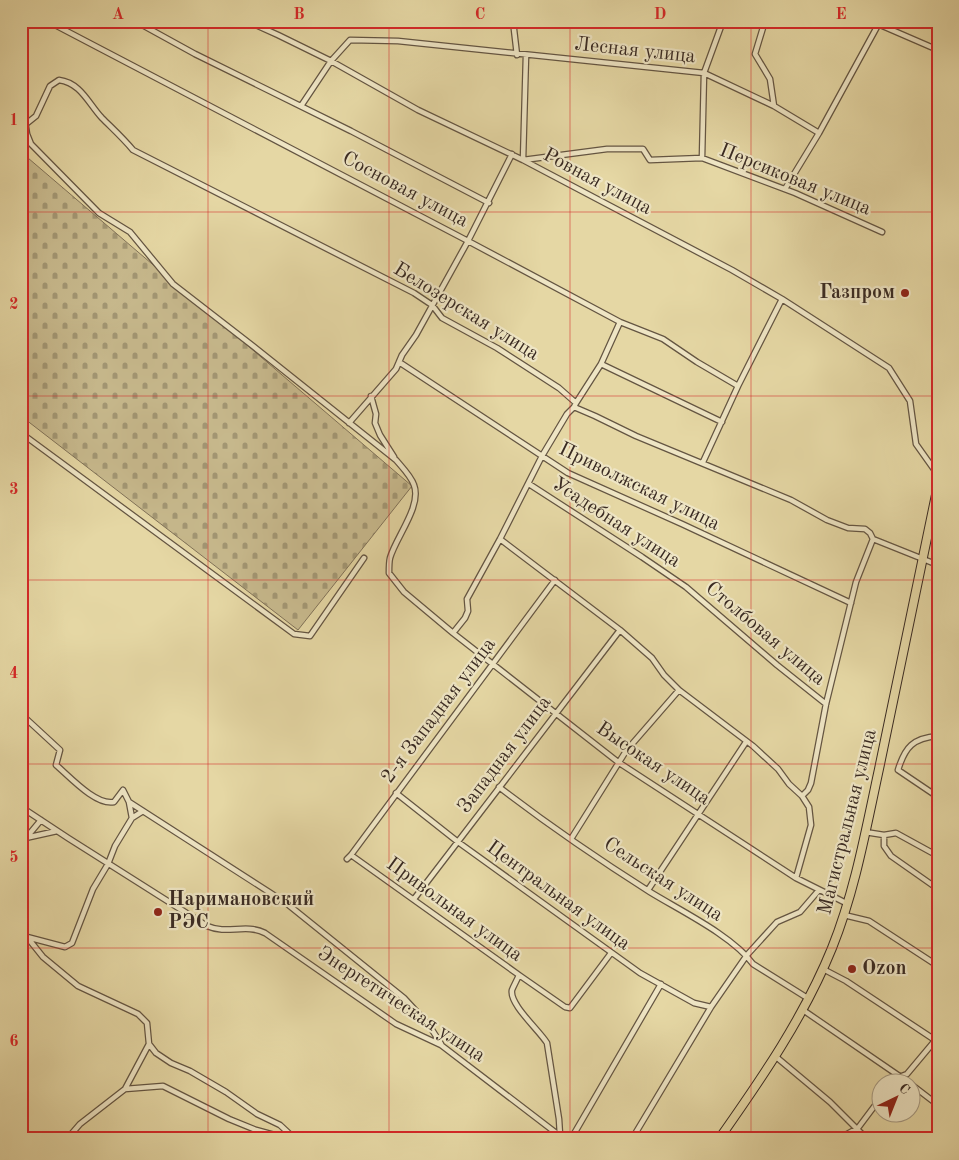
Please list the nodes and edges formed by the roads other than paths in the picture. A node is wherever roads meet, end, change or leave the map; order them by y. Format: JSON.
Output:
{"nodes":[{"id":1,"x":135,"y":21,"type":"edge"},
{"id":2,"x":247,"y":21,"type":"edge"},
{"id":3,"x":513,"y":21,"type":"edge"},
{"id":4,"x":723,"y":21,"type":"edge"},
{"id":5,"x":765,"y":21,"type":"edge"},
{"id":6,"x":875,"y":23,"type":"edge"},
{"id":7,"x":55,"y":25,"type":"dead end"},
{"id":8,"x":938,"y":50,"type":"edge"},
{"id":9,"x":517,"y":54,"type":"junction"},
{"id":10,"x":526,"y":56,"type":"junction"},
{"id":11,"x":331,"y":61,"type":"junction"},
{"id":12,"x":704,"y":73,"type":"junction"},
{"id":13,"x":21,"y":95,"type":"edge"},
{"id":14,"x":300,"y":106,"type":"junction"},
{"id":15,"x":774,"y":106,"type":"junction"},
{"id":16,"x":26,"y":124,"type":"junction"},
{"id":17,"x":819,"y":133,"type":"junction"},
{"id":18,"x":512,"y":154,"type":"junction"},
{"id":19,"x":702,"y":158,"type":"junction"},
{"id":20,"x":523,"y":160,"type":"junction"},
{"id":21,"x":785,"y":190,"type":"junction"},
{"id":22,"x":489,"y":203,"type":"junction"},
{"id":23,"x":882,"y":232,"type":"dead end"},
{"id":24,"x":468,"y":241,"type":"junction"},
{"id":25,"x":782,"y":299,"type":"junction"},
{"id":26,"x":432,"y":305,"type":"junction"},
{"id":27,"x":620,"y":322,"type":"junction"},
{"id":28,"x":399,"y":362,"type":"junction"},
{"id":29,"x":601,"y":364,"type":"junction"},
{"id":30,"x":738,"y":386,"type":"junction"},
{"id":31,"x":371,"y":396,"type":"junction"},
{"id":32,"x":575,"y":405,"type":"junction"},
{"id":33,"x":722,"y":422,"type":"junction"},
{"id":34,"x":349,"y":423,"type":"junction"},
{"id":35,"x":21,"y":433,"type":"edge"},
{"id":36,"x":542,"y":456,"type":"junction"},
{"id":37,"x":396,"y":460,"type":"junction"},
{"id":38,"x":703,"y":462,"type":"junction"},
{"id":39,"x":938,"y":475,"type":"edge"},
{"id":40,"x":529,"y":484,"type":"junction"},
{"id":41,"x":938,"y":485,"type":"edge"},
{"id":42,"x":500,"y":539,"type":"junction"},
{"id":43,"x":873,"y":539,"type":"junction"},
{"id":44,"x":364,"y":558,"type":"dead end"},
{"id":45,"x":922,"y":559,"type":"junction"},
{"id":46,"x":938,"y":565,"type":"edge"},
{"id":47,"x":554,"y":580,"type":"junction"},
{"id":48,"x":686,"y":587,"type":"joint"},
{"id":49,"x":851,"y":603,"type":"junction"},
{"id":50,"x":620,"y":630,"type":"junction"},
{"id":51,"x":453,"y":633,"type":"junction"},
{"id":52,"x":493,"y":664,"type":"junction"},
{"id":53,"x":679,"y":690,"type":"junction"},
{"id":54,"x":826,"y":704,"type":"junction"},
{"id":55,"x":21,"y":714,"type":"edge"},
{"id":56,"x":555,"y":714,"type":"junction"},
{"id":57,"x":938,"y":736,"type":"edge"},
{"id":58,"x":746,"y":742,"type":"junction"},
{"id":59,"x":618,"y":762,"type":"junction"},
{"id":60,"x":499,"y":787,"type":"junction"},
{"id":61,"x":396,"y":793,"type":"junction"},
{"id":62,"x":802,"y":796,"type":"junction"},
{"id":63,"x":938,"y":797,"type":"edge"},
{"id":64,"x":129,"y":802,"type":"junction"},
{"id":65,"x":21,"y":807,"type":"edge"},
{"id":66,"x":143,"y":811,"type":"junction"},
{"id":67,"x":698,"y":813,"type":"junction"},
{"id":68,"x":132,"y":818,"type":"junction"},
{"id":69,"x":41,"y":820,"type":"junction"},
{"id":70,"x":57,"y":831,"type":"junction"},
{"id":71,"x":865,"y":832,"type":"junction"},
{"id":72,"x":884,"y":835,"type":"junction"},
{"id":73,"x":23,"y":839,"type":"edge"},
{"id":74,"x":571,"y":839,"type":"junction"},
{"id":75,"x":458,"y":842,"type":"junction"},
{"id":76,"x":21,"y":844,"type":"edge"},
{"id":77,"x":351,"y":855,"type":"junction"},
{"id":78,"x":938,"y":856,"type":"edge"},
{"id":79,"x":346,"y":859,"type":"dead end"},
{"id":80,"x":108,"y":864,"type":"junction"},
{"id":81,"x":796,"y":878,"type":"junction"},
{"id":82,"x":938,"y":889,"type":"edge"},
{"id":83,"x":648,"y":890,"type":"junction"},
{"id":84,"x":819,"y":890,"type":"junction"},
{"id":85,"x":414,"y":899,"type":"junction"},
{"id":86,"x":848,"y":904,"type":"junction"},
{"id":87,"x":844,"y":915,"type":"junction"},
{"id":88,"x":21,"y":937,"type":"edge"},
{"id":89,"x":27,"y":937,"type":"junction"},
{"id":90,"x":611,"y":953,"type":"junction"},
{"id":91,"x":747,"y":955,"type":"junction"},
{"id":92,"x":938,"y":966,"type":"edge"},
{"id":93,"x":823,"y":969,"type":"junction"},
{"id":94,"x":519,"y":975,"type":"junction"},
{"id":95,"x":661,"y":984,"type":"junction"},
{"id":96,"x":809,"y":999,"type":"junction"},
{"id":97,"x":711,"y":1007,"type":"junction"},
{"id":98,"x":803,"y":1010,"type":"junction"},
{"id":99,"x":937,"y":1039,"type":"edge"},
{"id":100,"x":149,"y":1044,"type":"junction"},
{"id":101,"x":442,"y":1045,"type":"junction"},
{"id":102,"x":775,"y":1056,"type":"junction"},
{"id":103,"x":893,"y":1072,"type":"edge"},
{"id":104,"x":909,"y":1072,"type":"edge"},
{"id":105,"x":125,"y":1089,"type":"junction"},
{"id":106,"x":922,"y":1093,"type":"edge"},
{"id":107,"x":938,"y":1105,"type":"edge"},
{"id":108,"x":872,"y":1109,"type":"edge"},
{"id":109,"x":858,"y":1128,"type":"junction"},
{"id":110,"x":562,"y":1137,"type":"edge"},
{"id":111,"x":67,"y":1139,"type":"edge"},
{"id":112,"x":289,"y":1139,"type":"edge"},
{"id":113,"x":295,"y":1139,"type":"edge"},
{"id":114,"x":571,"y":1139,"type":"edge"},
{"id":115,"x":632,"y":1139,"type":"edge"},
{"id":116,"x":719,"y":1139,"type":"edge"},
{"id":117,"x":838,"y":1139,"type":"edge"},
{"id":118,"x":867,"y":1139,"type":"edge"}],
"edges":[{"from":1,"to":14,"type":"street"},
{"from":2,"to":11,"type":"street","name":"Ровная улица"},
{"from":3,"to":9,"type":"street"},
{"from":4,"to":12,"type":"street"},
{"from":5,"to":15,"type":"street"},
{"from":6,"to":8,"type":"street"},
{"from":6,"to":17,"type":"street"},
{"from":7,"to":24,"type":"street","name":"Сосновая улица"},
{"from":9,"to":10,"type":"street","name":"Лесная улица"},
{"from":9,"to":11,"type":"street","name":"Лесная улица"},
{"from":10,"to":12,"type":"street","name":"Лесная улица"},
{"from":10,"to":20,"type":"street"},
{"from":11,"to":14,"type":"street"},
{"from":11,"to":18,"type":"street","name":"Ровная улица"},
{"from":12,"to":15,"type":"street","name":"Лесная улица"},
{"from":12,"to":19,"type":"street"},
{"from":13,"to":16,"type":"street"},
{"from":14,"to":22,"type":"street"},
{"from":15,"to":17,"type":"street","name":"Лесная улица"},
{"from":16,"to":26,"type":"street","name":"Белозерская улица"},
{"from":16,"to":34,"type":"street"},
{"from":17,"to":21,"type":"street"},
{"from":18,"to":20,"type":"street","name":"Ровная улица"},
{"from":18,"to":22,"type":"street"},
{"from":19,"to":20,"type":"street","name":"Персиковая улица"},
{"from":19,"to":21,"type":"street","name":"Персиковая улица"},
{"from":20,"to":25,"type":"street","name":"Ровная улица"},
{"from":21,"to":23,"type":"street","name":"Персиковая улица"},
{"from":22,"to":24,"type":"street"},
{"from":24,"to":26,"type":"street"},
{"from":24,"to":27,"type":"street","name":"Сосновая улица"},
{"from":25,"to":30,"type":"street"},
{"from":25,"to":39,"type":"street","name":"Ровная улица"},
{"from":26,"to":28,"type":"street"},
{"from":26,"to":32,"type":"street","name":"Белозерская улица"},
{"from":27,"to":29,"type":"street"},
{"from":27,"to":30,"type":"street","name":"Сосновая улица"},
{"from":28,"to":31,"type":"street"},
{"from":28,"to":36,"type":"street","name":"Приволжская улица"},
{"from":29,"to":32,"type":"street"},
{"from":29,"to":33,"type":"street"},
{"from":30,"to":33,"type":"street"},
{"from":31,"to":34,"type":"street"},
{"from":31,"to":37,"type":"street"},
{"from":32,"to":36,"type":"street"},
{"from":32,"to":38,"type":"street","name":"Белозерская улица"},
{"from":33,"to":38,"type":"street"},
{"from":34,"to":37,"type":"street"},
{"from":35,"to":44,"type":"street"},
{"from":36,"to":40,"type":"street"},
{"from":36,"to":49,"type":"street","name":"Приволжская улица"},
{"from":37,"to":51,"type":"street","name":"Высокая улица"},
{"from":38,"to":43,"type":"street","name":"Белозерская улица"},
{"from":40,"to":42,"type":"street"},
{"from":40,"to":48,"type":"street","name":"Усадебная улица"},
{"from":41,"to":45,"type":"highway","name":"Магистральная улица"},
{"from":42,"to":47,"type":"street"},
{"from":42,"to":51,"type":"street"},
{"from":43,"to":45,"type":"street","name":"Белозерская улица"},
{"from":43,"to":49,"type":"street"},
{"from":45,"to":46,"type":"street","name":"Белозерская улица"},
{"from":45,"to":71,"type":"highway","name":"Магистральная улица"},
{"from":47,"to":50,"type":"street"},
{"from":47,"to":52,"type":"street","name":"2-я Западная улица"},
{"from":48,"to":54,"type":"street","name":"Столбовая улица"},
{"from":49,"to":54,"type":"street"},
{"from":50,"to":53,"type":"street"},
{"from":50,"to":56,"type":"street","name":"Западная улица"},
{"from":51,"to":52,"type":"street","name":"Высокая улица"},
{"from":52,"to":56,"type":"street","name":"Высокая улица"},
{"from":52,"to":61,"type":"street","name":"2-я Западная улица"},
{"from":53,"to":58,"type":"street"},
{"from":53,"to":59,"type":"street"},
{"from":54,"to":62,"type":"street"},
{"from":55,"to":64,"type":"street"},
{"from":56,"to":59,"type":"street","name":"Высокая улица"},
{"from":56,"to":60,"type":"street","name":"Западная улица"},
{"from":57,"to":63,"type":"street"},
{"from":58,"to":62,"type":"street"},
{"from":58,"to":67,"type":"street"},
{"from":59,"to":67,"type":"street","name":"Высокая улица"},
{"from":59,"to":74,"type":"street"},
{"from":60,"to":74,"type":"street","name":"Сельская улица"},
{"from":60,"to":75,"type":"street","name":"Западная улица"},
{"from":61,"to":75,"type":"street","name":"Центральная улица"},
{"from":61,"to":77,"type":"street","name":"2-я Западная улица"},
{"from":62,"to":81,"type":"street"},
{"from":64,"to":66,"type":"street"},
{"from":64,"to":68,"type":"street"},
{"from":65,"to":69,"type":"street","name":"Энергетическая улица"},
{"from":66,"to":68,"type":"street"},
{"from":66,"to":101,"type":"street"},
{"from":67,"to":81,"type":"street","name":"Высокая улица"},
{"from":67,"to":83,"type":"street"},
{"from":68,"to":80,"type":"street"},
{"from":69,"to":70,"type":"street","name":"Энергетическая улица"},
{"from":69,"to":73,"type":"street"},
{"from":70,"to":73,"type":"street"},
{"from":70,"to":80,"type":"street","name":"Энергетическая улица"},
{"from":71,"to":72,"type":"street"},
{"from":71,"to":86,"type":"highway","name":"Магистральная улица"},
{"from":72,"to":78,"type":"street"},
{"from":72,"to":82,"type":"street"},
{"from":73,"to":76,"type":"street"},
{"from":74,"to":83,"type":"street","name":"Сельская улица"},
{"from":75,"to":85,"type":"street","name":"Западная улица"},
{"from":75,"to":90,"type":"street","name":"Центральная улица"},
{"from":77,"to":79,"type":"street","name":"2-я Западная улица"},
{"from":77,"to":85,"type":"street","name":"Привольная улица"},
{"from":80,"to":89,"type":"street"},
{"from":80,"to":101,"type":"street","name":"Энергетическая улица"},
{"from":81,"to":84,"type":"street","name":"Высокая улица"},
{"from":83,"to":91,"type":"street","name":"Сельская улица"},
{"from":84,"to":86,"type":"street","name":"Высокая улица"},
{"from":84,"to":91,"type":"street"},
{"from":85,"to":94,"type":"street","name":"Привольная улица"},
{"from":86,"to":87,"type":"highway","name":"Магистральная улица"},
{"from":87,"to":92,"type":"street"},
{"from":87,"to":93,"type":"highway","name":"Магистральная улица"},
{"from":88,"to":89,"type":"street"},
{"from":89,"to":100,"type":"street"},
{"from":90,"to":94,"type":"street"},
{"from":90,"to":95,"type":"street","name":"Центральная улица"},
{"from":91,"to":96,"type":"street","name":"Сельская улица"},
{"from":91,"to":97,"type":"street"},
{"from":93,"to":96,"type":"highway","name":"Магистральная улица"},
{"from":93,"to":99,"type":"street"},
{"from":94,"to":110,"type":"street","name":"Привольная улица"},
{"from":95,"to":97,"type":"street","name":"Центральная улица"},
{"from":95,"to":114,"type":"street"},
{"from":96,"to":98,"type":"highway","name":"Магистральная улица"},
{"from":97,"to":115,"type":"street"},
{"from":98,"to":102,"type":"highway","name":"Магистральная улица"},
{"from":98,"to":103,"type":"street"},
{"from":99,"to":104,"type":"street"},
{"from":100,"to":105,"type":"street"},
{"from":100,"to":113,"type":"street"},
{"from":101,"to":110,"type":"street","name":"Энергетическая улица"},
{"from":102,"to":109,"type":"street"},
{"from":102,"to":116,"type":"highway","name":"Магистральная улица"},
{"from":105,"to":111,"type":"street"},
{"from":105,"to":112,"type":"street"},
{"from":106,"to":107,"type":"street"},
{"from":108,"to":109,"type":"street"},
{"from":109,"to":117,"type":"street"},
{"from":109,"to":118,"type":"street"}]}
